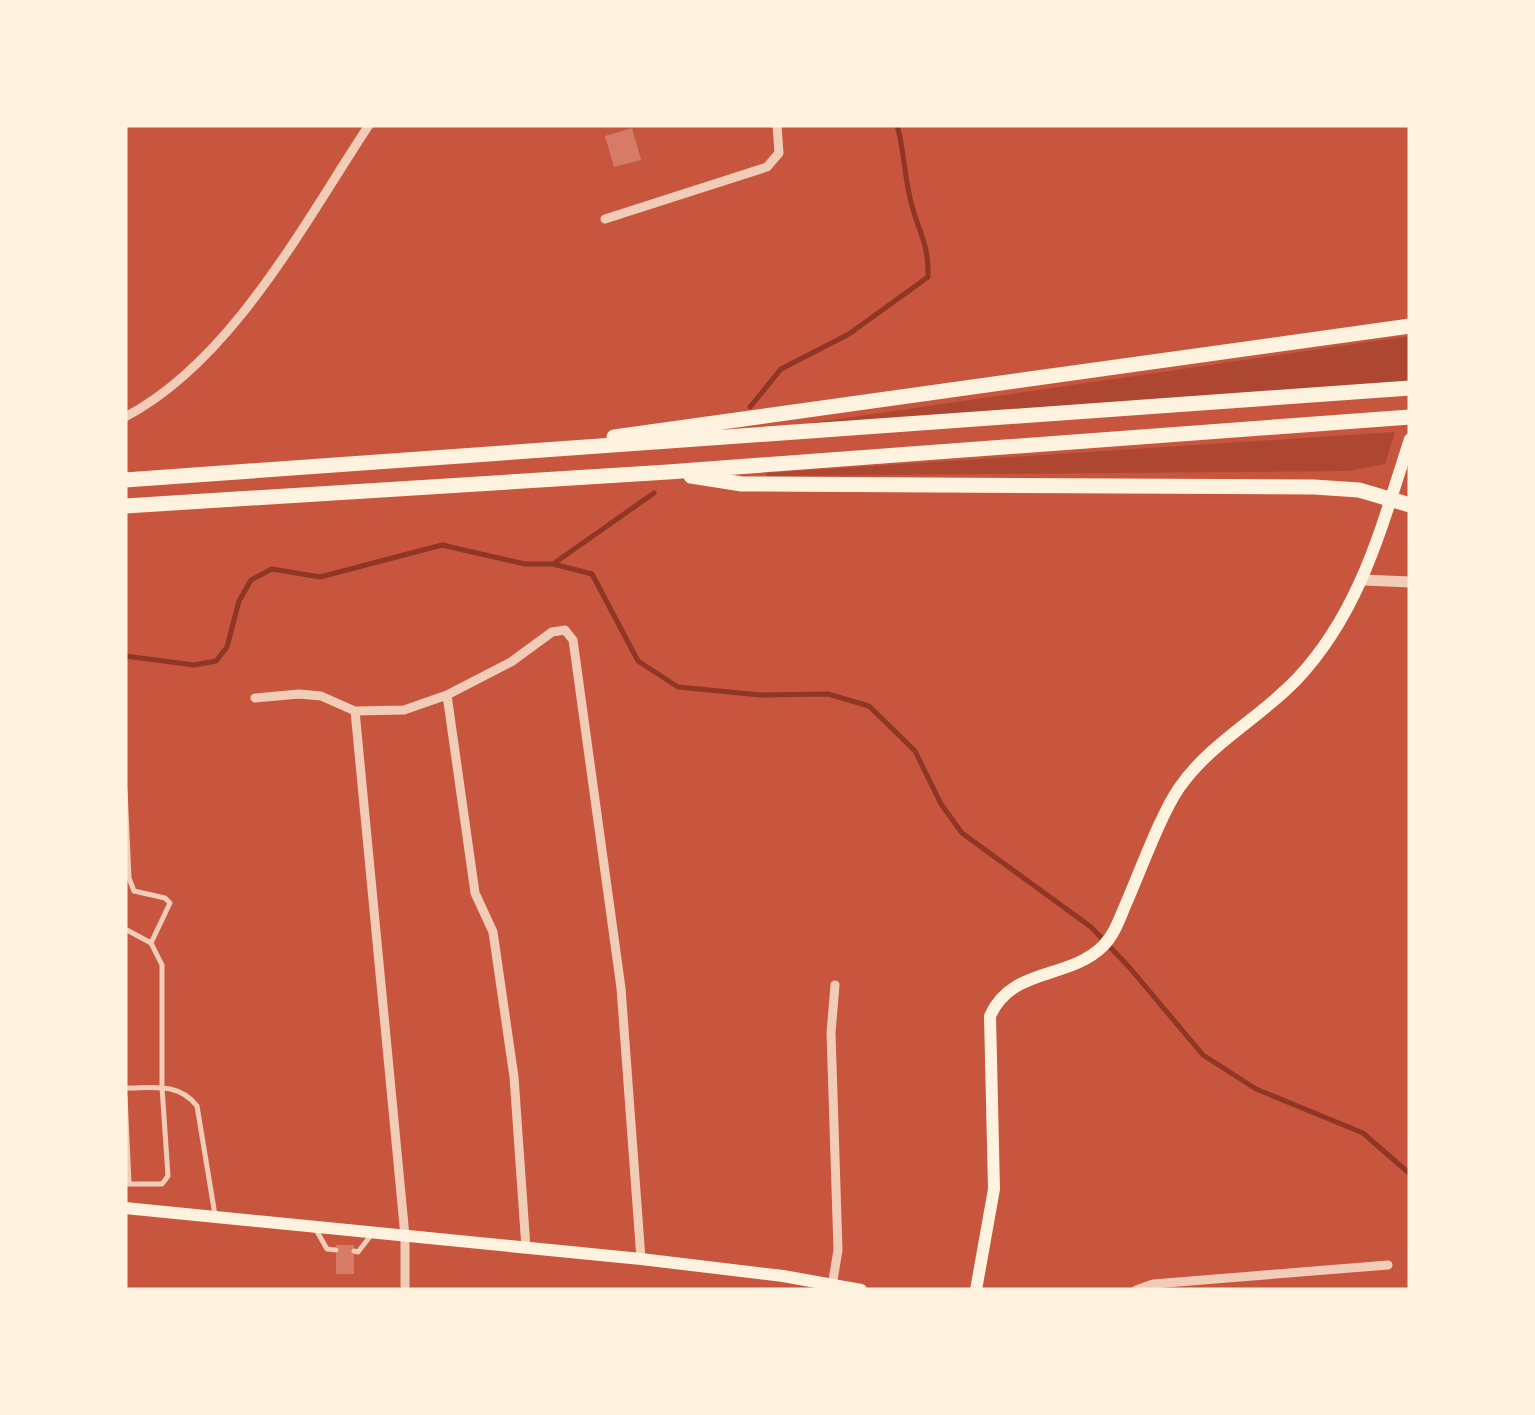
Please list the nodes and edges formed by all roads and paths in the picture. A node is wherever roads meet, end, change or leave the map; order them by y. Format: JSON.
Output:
{"nodes":[{"id":1,"x":370,"y":125,"type":"edge"},
{"id":2,"x":777,"y":125,"type":"edge"},
{"id":3,"x":605,"y":219,"type":"dead end"},
{"id":4,"x":1410,"y":326,"type":"edge"},
{"id":5,"x":1410,"y":388,"type":"edge"},
{"id":6,"x":1410,"y":417,"type":"edge"},
{"id":7,"x":125,"y":418,"type":"edge"},
{"id":8,"x":1410,"y":439,"type":"edge"},
{"id":9,"x":592,"y":446,"type":"junction"},
{"id":10,"x":668,"y":472,"type":"junction"},
{"id":11,"x":125,"y":480,"type":"edge"},
{"id":12,"x":1392,"y":498,"type":"junction"},
{"id":13,"x":1410,"y":504,"type":"edge"},
{"id":14,"x":125,"y":506,"type":"edge"},
{"id":15,"x":1364,"y":580,"type":"junction"},
{"id":16,"x":1410,"y":582,"type":"edge"},
{"id":17,"x":447,"y":696,"type":"junction"},
{"id":18,"x":254,"y":698,"type":"dead end"},
{"id":19,"x":355,"y":712,"type":"junction"},
{"id":20,"x":125,"y":789,"type":"edge"},
{"id":21,"x":134,"y":891,"type":"junction"},
{"id":22,"x":125,"y":892,"type":"edge"},
{"id":23,"x":125,"y":928,"type":"edge"},
{"id":24,"x":151,"y":943,"type":"junction"},
{"id":25,"x":835,"y":984,"type":"dead end"},
{"id":26,"x":162,"y":1087,"type":"junction"},
{"id":27,"x":125,"y":1088,"type":"edge"},
{"id":28,"x":125,"y":1096,"type":"edge"},
{"id":29,"x":127,"y":1184,"type":"edge"},
{"id":30,"x":125,"y":1208,"type":"edge"},
{"id":31,"x":214,"y":1215,"type":"junction"},
{"id":32,"x":313,"y":1226,"type":"junction"},
{"id":33,"x":374,"y":1232,"type":"junction"},
{"id":34,"x":405,"y":1236,"type":"junction"},
{"id":35,"x":526,"y":1248,"type":"junction"},
{"id":36,"x":336,"y":1250,"type":"dead end"},
{"id":37,"x":354,"y":1251,"type":"dead end"},
{"id":38,"x":641,"y":1260,"type":"junction"},
{"id":39,"x":1388,"y":1265,"type":"dead end"},
{"id":40,"x":783,"y":1283,"type":"edge"},
{"id":41,"x":812,"y":1286,"type":"edge"},
{"id":42,"x":836,"y":1288,"type":"edge"},
{"id":43,"x":404,"y":1290,"type":"edge"},
{"id":44,"x":860,"y":1290,"type":"edge"},
{"id":45,"x":976,"y":1290,"type":"edge"},
{"id":46,"x":1136,"y":1290,"type":"edge"}],
"edges":[{"from":1,"to":7,"type":"street"},
{"from":2,"to":3,"type":"street"},
{"from":4,"to":9,"type":"highway"},
{"from":5,"to":9,"type":"highway"},
{"from":6,"to":10,"type":"highway"},
{"from":8,"to":12,"type":"main road"},
{"from":9,"to":11,"type":"highway"},
{"from":10,"to":12,"type":"highway"},
{"from":10,"to":14,"type":"highway"},
{"from":12,"to":13,"type":"highway"},
{"from":12,"to":15,"type":"main road"},
{"from":15,"to":16,"type":"street"},
{"from":15,"to":45,"type":"main road"},
{"from":17,"to":19,"type":"street"},
{"from":17,"to":35,"type":"street"},
{"from":17,"to":38,"type":"street"},
{"from":18,"to":19,"type":"street"},
{"from":19,"to":34,"type":"street"},
{"from":20,"to":21,"type":"lane"},
{"from":21,"to":22,"type":"lane"},
{"from":21,"to":24,"type":"lane"},
{"from":23,"to":24,"type":"lane"},
{"from":24,"to":26,"type":"lane"},
{"from":25,"to":42,"type":"street"},
{"from":26,"to":27,"type":"lane"},
{"from":26,"to":29,"type":"lane"},
{"from":26,"to":31,"type":"lane"},
{"from":28,"to":29,"type":"lane"},
{"from":30,"to":31,"type":"main road"},
{"from":31,"to":32,"type":"main road"},
{"from":32,"to":33,"type":"main road"},
{"from":32,"to":36,"type":"lane"},
{"from":33,"to":34,"type":"main road"},
{"from":33,"to":37,"type":"lane"},
{"from":34,"to":35,"type":"main road"},
{"from":34,"to":43,"type":"street"},
{"from":35,"to":38,"type":"main road"},
{"from":38,"to":40,"type":"main road"},
{"from":39,"to":46,"type":"street"},
{"from":40,"to":41,"type":"main road"},
{"from":41,"to":42,"type":"main road"},
{"from":42,"to":44,"type":"main road"}]}
